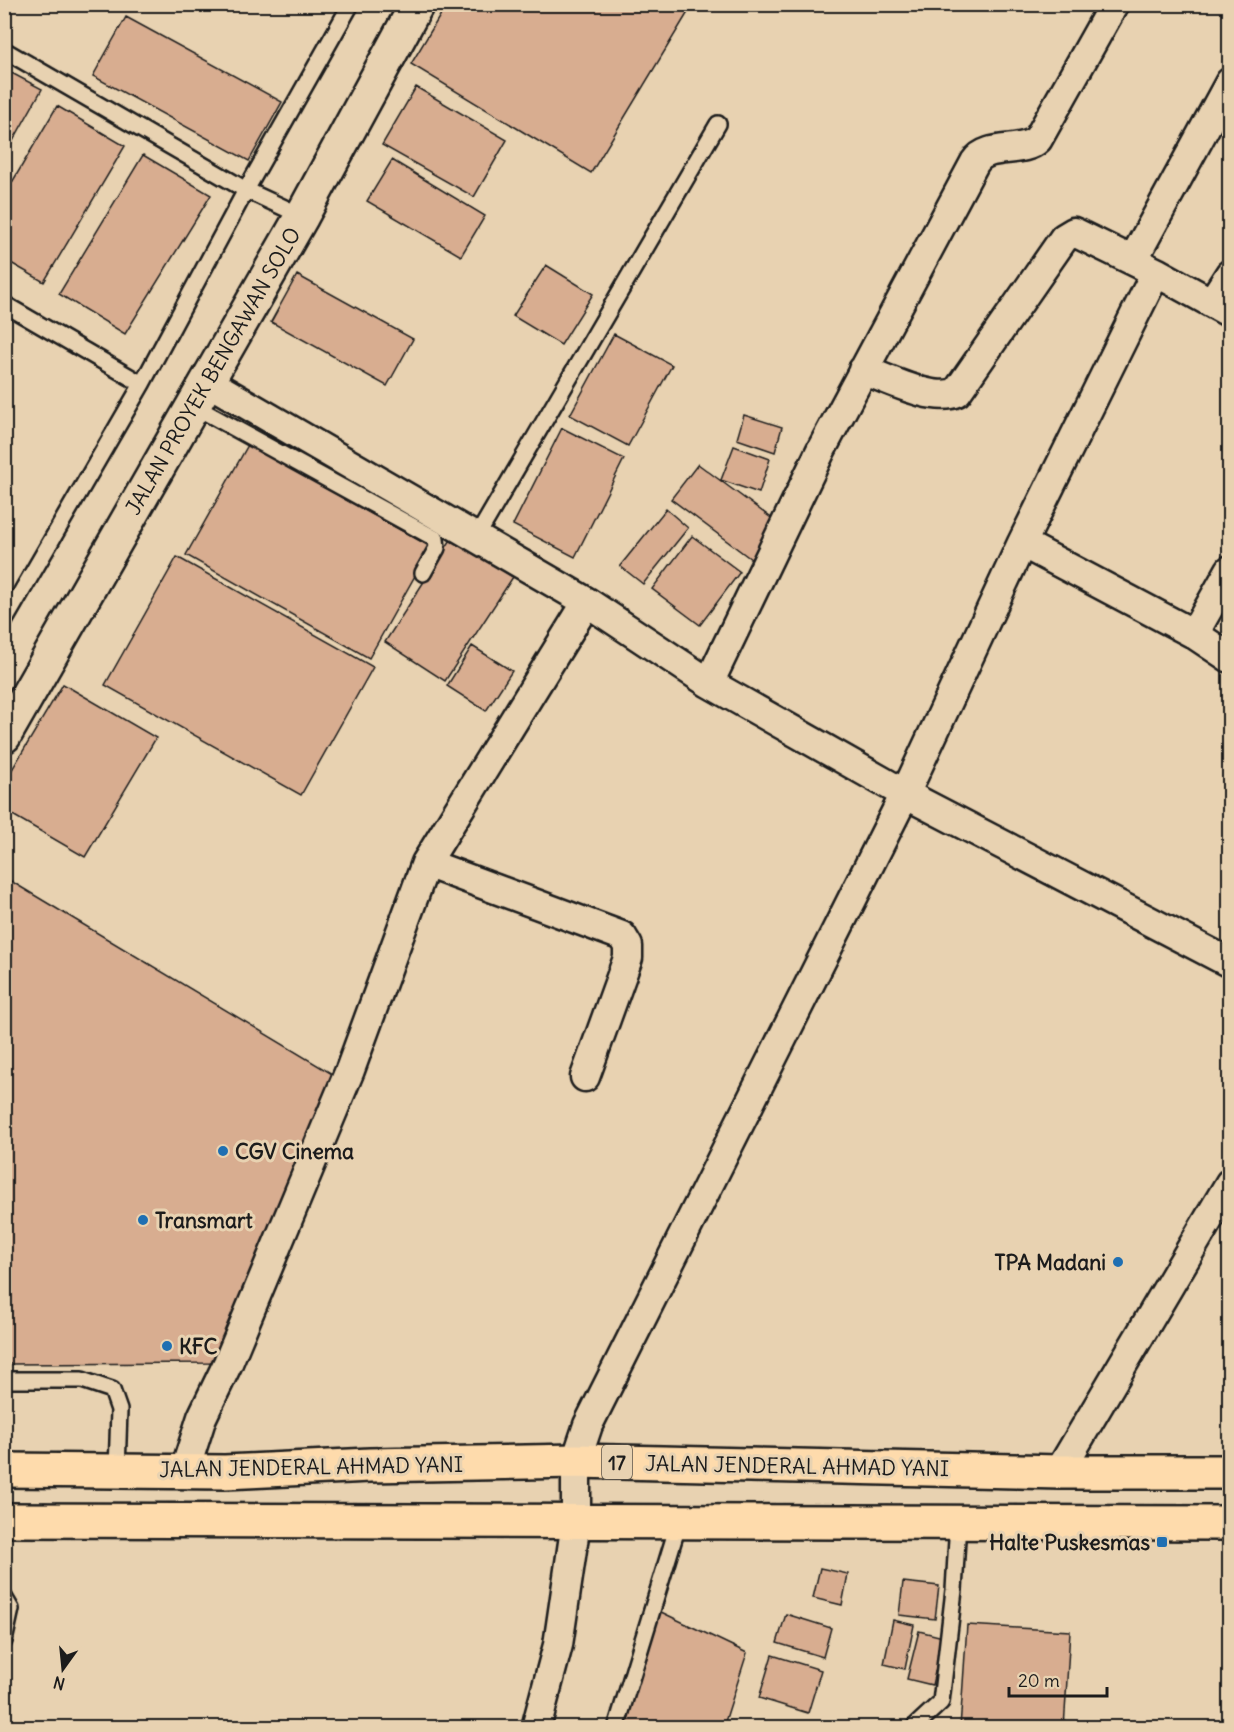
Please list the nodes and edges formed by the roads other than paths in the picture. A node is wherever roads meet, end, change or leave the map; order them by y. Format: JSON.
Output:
{"nodes":[{"id":1,"x":351,"y":4,"type":"edge"},
{"id":2,"x":417,"y":4,"type":"edge"},
{"id":3,"x":1114,"y":4,"type":"edge"},
{"id":4,"x":4,"y":50,"type":"edge"},
{"id":5,"x":1230,"y":82,"type":"edge"},
{"id":6,"x":718,"y":124,"type":"dead end"},
{"id":7,"x":246,"y":190,"type":"junction"},
{"id":8,"x":302,"y":216,"type":"junction"},
{"id":9,"x":1145,"y":266,"type":"junction"},
{"id":10,"x":1230,"y":274,"type":"edge"},
{"id":11,"x":4,"y":304,"type":"edge"},
{"id":12,"x":1221,"y":307,"type":"edge"},
{"id":13,"x":862,"y":370,"type":"junction"},
{"id":14,"x":142,"y":384,"type":"junction"},
{"id":15,"x":201,"y":394,"type":"junction"},
{"id":16,"x":476,"y":538,"type":"junction"},
{"id":17,"x":1022,"y":543,"type":"junction"},
{"id":18,"x":1230,"y":570,"type":"edge"},
{"id":19,"x":423,"y":573,"type":"dead end"},
{"id":20,"x":587,"y":602,"type":"junction"},
{"id":21,"x":4,"y":622,"type":"edge"},
{"id":22,"x":1194,"y":634,"type":"junction"},
{"id":23,"x":1230,"y":658,"type":"edge"},
{"id":24,"x":709,"y":683,"type":"junction"},
{"id":25,"x":4,"y":736,"type":"edge"},
{"id":26,"x":905,"y":794,"type":"junction"},
{"id":27,"x":426,"y":862,"type":"junction"},
{"id":28,"x":1230,"y":963,"type":"edge"},
{"id":29,"x":585,"y":1077,"type":"dead end"},
{"id":30,"x":1230,"y":1183,"type":"edge"},
{"id":31,"x":4,"y":1380,"type":"edge"},
{"id":32,"x":576,"y":1461,"type":"junction"},
{"id":33,"x":4,"y":1470,"type":"edge"},
{"id":34,"x":185,"y":1470,"type":"junction"},
{"id":35,"x":117,"y":1471,"type":"junction"},
{"id":36,"x":225,"y":1472,"type":"junction"},
{"id":37,"x":1059,"y":1472,"type":"junction"},
{"id":38,"x":1230,"y":1472,"type":"edge"},
{"id":39,"x":226,"y":1519,"type":"junction"},
{"id":40,"x":4,"y":1520,"type":"edge"},
{"id":41,"x":576,"y":1522,"type":"junction"},
{"id":42,"x":679,"y":1522,"type":"junction"},
{"id":43,"x":958,"y":1522,"type":"junction"},
{"id":44,"x":1230,"y":1523,"type":"edge"},
{"id":45,"x":4,"y":1597,"type":"edge"},
{"id":46,"x":4,"y":1641,"type":"edge"},
{"id":47,"x":536,"y":1728,"type":"edge"},
{"id":48,"x":616,"y":1728,"type":"edge"},
{"id":49,"x":913,"y":1728,"type":"edge"}],
"edges":[{"from":1,"to":7,"type":"lane"},
{"from":2,"to":8,"type":"street","name":"JALAN PROYEK BENGAWAN SOLO"},
{"from":3,"to":13,"type":"street"},
{"from":4,"to":7,"type":"lane"},
{"from":5,"to":9,"type":"street"},
{"from":6,"to":16,"type":"lane"},
{"from":7,"to":8,"type":"lane"},
{"from":7,"to":14,"type":"lane"},
{"from":8,"to":15,"type":"street","name":"JALAN PROYEK BENGAWAN SOLO"},
{"from":9,"to":12,"type":"street"},
{"from":9,"to":13,"type":"street"},
{"from":9,"to":17,"type":"street"},
{"from":10,"to":12,"type":"street"},
{"from":11,"to":14,"type":"lane"},
{"from":13,"to":24,"type":"street"},
{"from":14,"to":21,"type":"lane"},
{"from":15,"to":16,"type":"street"},
{"from":15,"to":19,"type":"lane"},
{"from":15,"to":25,"type":"street","name":"JALAN PROYEK BENGAWAN SOLO"},
{"from":16,"to":20,"type":"street"},
{"from":17,"to":22,"type":"street"},
{"from":17,"to":26,"type":"street"},
{"from":18,"to":22,"type":"street"},
{"from":20,"to":24,"type":"street"},
{"from":20,"to":27,"type":"street"},
{"from":22,"to":23,"type":"street"},
{"from":24,"to":26,"type":"street"},
{"from":26,"to":28,"type":"street"},
{"from":26,"to":32,"type":"street"},
{"from":27,"to":29,"type":"street"},
{"from":27,"to":34,"type":"street"},
{"from":30,"to":37,"type":"street"},
{"from":31,"to":35,"type":"lane"},
{"from":32,"to":36,"type":"highway","name":"JALAN JENDERAL AHMAD YANI","number":"17"},
{"from":32,"to":37,"type":"highway","name":"JALAN JENDERAL AHMAD YANI","number":"17"},
{"from":32,"to":41,"type":"street"},
{"from":33,"to":35,"type":"highway","name":"JALAN JENDERAL AHMAD YANI","number":"17"},
{"from":34,"to":35,"type":"highway","name":"JALAN JENDERAL AHMAD YANI","number":"17"},
{"from":34,"to":36,"type":"highway","name":"JALAN JENDERAL AHMAD YANI","number":"17"},
{"from":36,"to":39,"type":"highway"},
{"from":37,"to":38,"type":"highway","name":"JALAN JENDERAL AHMAD YANI","number":"17"},
{"from":39,"to":40,"type":"highway"},
{"from":39,"to":41,"type":"highway"},
{"from":41,"to":42,"type":"highway"},
{"from":41,"to":47,"type":"street"},
{"from":42,"to":43,"type":"highway"},
{"from":42,"to":48,"type":"lane"},
{"from":43,"to":44,"type":"highway"},
{"from":43,"to":49,"type":"lane"},
{"from":45,"to":46,"type":"lane"}]}
